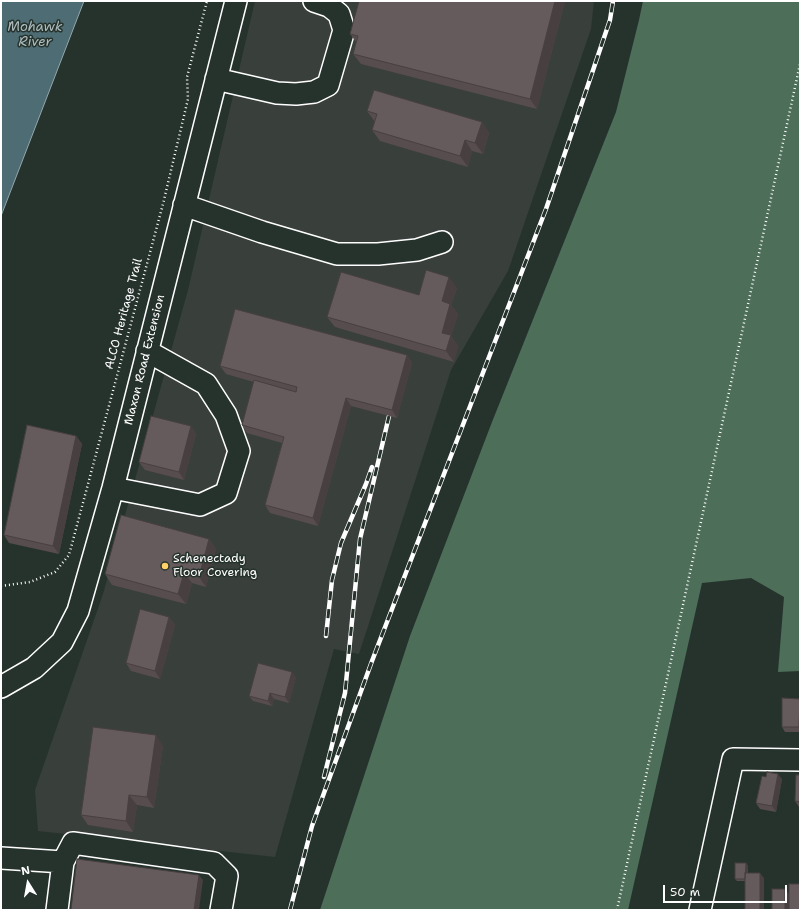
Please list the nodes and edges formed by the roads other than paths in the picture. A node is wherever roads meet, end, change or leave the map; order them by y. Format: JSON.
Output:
{"nodes":[{"id":1,"x":236,"y":1,"type":"edge"},
{"id":2,"x":314,"y":1,"type":"edge"},
{"id":3,"x":216,"y":79,"type":"junction"},
{"id":4,"x":184,"y":205,"type":"junction"},
{"id":5,"x":442,"y":242,"type":"dead end"},
{"id":6,"x":147,"y":351,"type":"junction"},
{"id":7,"x":113,"y":488,"type":"junction"},
{"id":8,"x":1,"y":687,"type":"edge"},
{"id":9,"x":800,"y":760,"type":"edge"},
{"id":10,"x":1,"y":858,"type":"edge"},
{"id":11,"x":63,"y":862,"type":"junction"},
{"id":12,"x":57,"y":910,"type":"edge"},
{"id":13,"x":221,"y":910,"type":"edge"},
{"id":14,"x":700,"y":910,"type":"edge"}],
"edges":[{"from":1,"to":3,"type":"street","name":"Maxon Road Extension"},
{"from":2,"to":3,"type":"street"},
{"from":3,"to":4,"type":"street","name":"Maxon Road Extension"},
{"from":4,"to":5,"type":"street"},
{"from":4,"to":6,"type":"street","name":"Maxon Road Extension"},
{"from":6,"to":7,"type":"street","name":"Maxon Road Extension"},
{"from":6,"to":7,"type":"street"},
{"from":7,"to":8,"type":"street","name":"Maxon Road Extension"},
{"from":9,"to":14,"type":"street"},
{"from":10,"to":11,"type":"street"},
{"from":11,"to":12,"type":"street"},
{"from":11,"to":13,"type":"street"}]}
